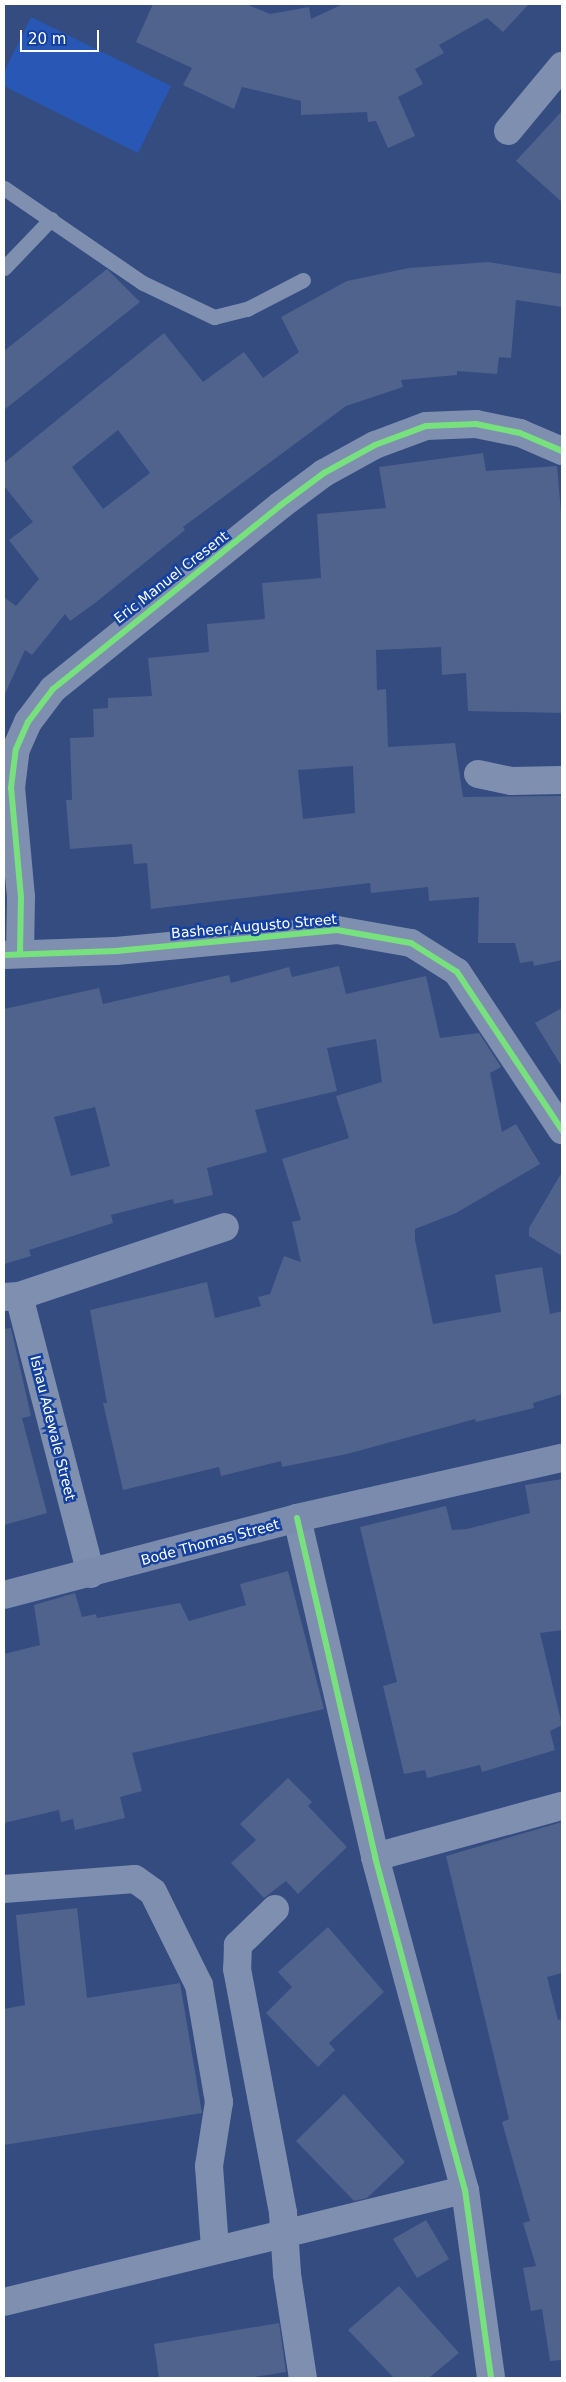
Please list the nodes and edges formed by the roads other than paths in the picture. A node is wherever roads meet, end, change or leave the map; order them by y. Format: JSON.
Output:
{"nodes":[{"id":1,"x":562,"y":66,"type":"edge"},
{"id":2,"x":508,"y":131,"type":"dead end"},
{"id":3,"x":4,"y":188,"type":"edge"},
{"id":4,"x":51,"y":219,"type":"junction"},
{"id":5,"x":4,"y":268,"type":"edge"},
{"id":6,"x":303,"y":280,"type":"dead end"},
{"id":7,"x":562,"y":451,"type":"edge"},
{"id":8,"x":478,"y":774,"type":"dead end"},
{"id":9,"x":562,"y":780,"type":"edge"},
{"id":10,"x":12,"y":954,"type":"edge"},
{"id":11,"x":562,"y":1130,"type":"edge"},
{"id":12,"x":225,"y":1227,"type":"dead end"},
{"id":13,"x":11,"y":1296,"type":"edge"},
{"id":14,"x":562,"y":1458,"type":"edge"},
{"id":15,"x":297,"y":1518,"type":"junction"},
{"id":16,"x":91,"y":1574,"type":"junction"},
{"id":17,"x":4,"y":1595,"type":"edge"},
{"id":18,"x":562,"y":1806,"type":"edge"},
{"id":19,"x":375,"y":1857,"type":"junction"},
{"id":20,"x":4,"y":1889,"type":"edge"},
{"id":21,"x":275,"y":1908,"type":"dead end"},
{"id":22,"x":464,"y":2190,"type":"junction"},
{"id":23,"x":285,"y":2231,"type":"junction"},
{"id":24,"x":215,"y":2248,"type":"junction"},
{"id":25,"x":4,"y":2302,"type":"edge"},
{"id":26,"x":303,"y":2378,"type":"edge"},
{"id":27,"x":491,"y":2378,"type":"edge"}],
"edges":[{"from":1,"to":2,"type":"street"},
{"from":3,"to":4,"type":"lane"},
{"from":4,"to":5,"type":"lane"},
{"from":4,"to":6,"type":"lane"},
{"from":7,"to":10,"type":"street","name":"Eric Manuel Cresent"},
{"from":8,"to":9,"type":"street"},
{"from":10,"to":11,"type":"street","name":"Basheer Augusto Street"},
{"from":12,"to":13,"type":"street"},
{"from":13,"to":16,"type":"street","name":"Ishau Adewale Street"},
{"from":14,"to":15,"type":"main road","name":"Bode Thomas Street"},
{"from":15,"to":16,"type":"main road","name":"Bode Thomas Street"},
{"from":15,"to":19,"type":"street"},
{"from":16,"to":17,"type":"main road","name":"Bode Thomas Street"},
{"from":18,"to":19,"type":"street"},
{"from":19,"to":22,"type":"street"},
{"from":20,"to":24,"type":"street"},
{"from":21,"to":23,"type":"street"},
{"from":22,"to":23,"type":"street"},
{"from":22,"to":27,"type":"street"},
{"from":23,"to":24,"type":"street"},
{"from":23,"to":26,"type":"street"},
{"from":24,"to":25,"type":"street"}]}
